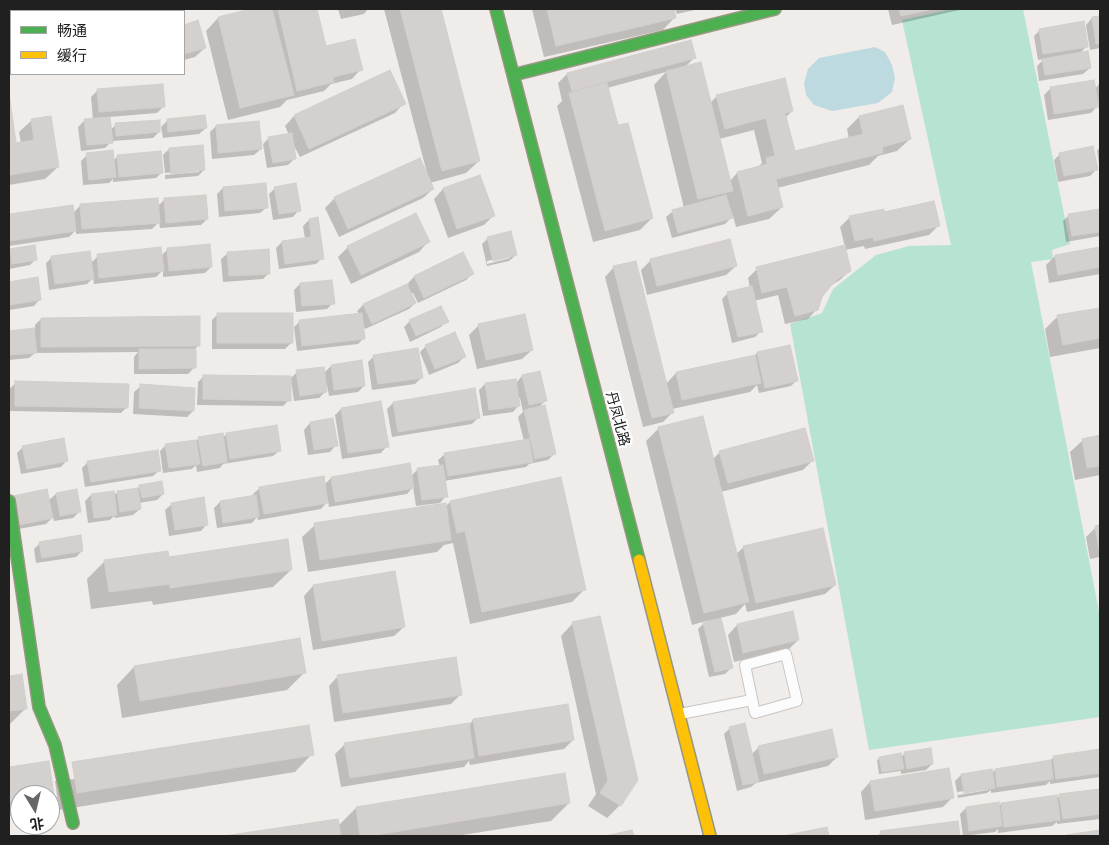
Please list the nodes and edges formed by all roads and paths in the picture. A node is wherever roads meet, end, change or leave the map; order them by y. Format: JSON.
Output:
{"nodes":[{"id":1,"x":496,"y":9,"type":"edge"},
{"id":2,"x":775,"y":9,"type":"edge"},
{"id":3,"x":513,"y":75,"type":"junction"},
{"id":4,"x":9,"y":500,"type":"edge"},
{"id":5,"x":752,"y":700,"type":"junction"},
{"id":6,"x":679,"y":714,"type":"junction"},
{"id":7,"x":74,"y":822,"type":"dead end"},
{"id":8,"x":710,"y":836,"type":"edge"}],
"edges":[{"from":1,"to":3,"type":"main road","name":"丹凤北路"},
{"from":2,"to":3,"type":"main road"},
{"from":3,"to":6,"type":"main road","name":"丹凤北路"},
{"from":4,"to":7,"type":"main road"},
{"from":5,"to":5,"type":"lane"},
{"from":5,"to":6,"type":"lane"},
{"from":6,"to":8,"type":"main road","name":"丹凤北路"}]}
